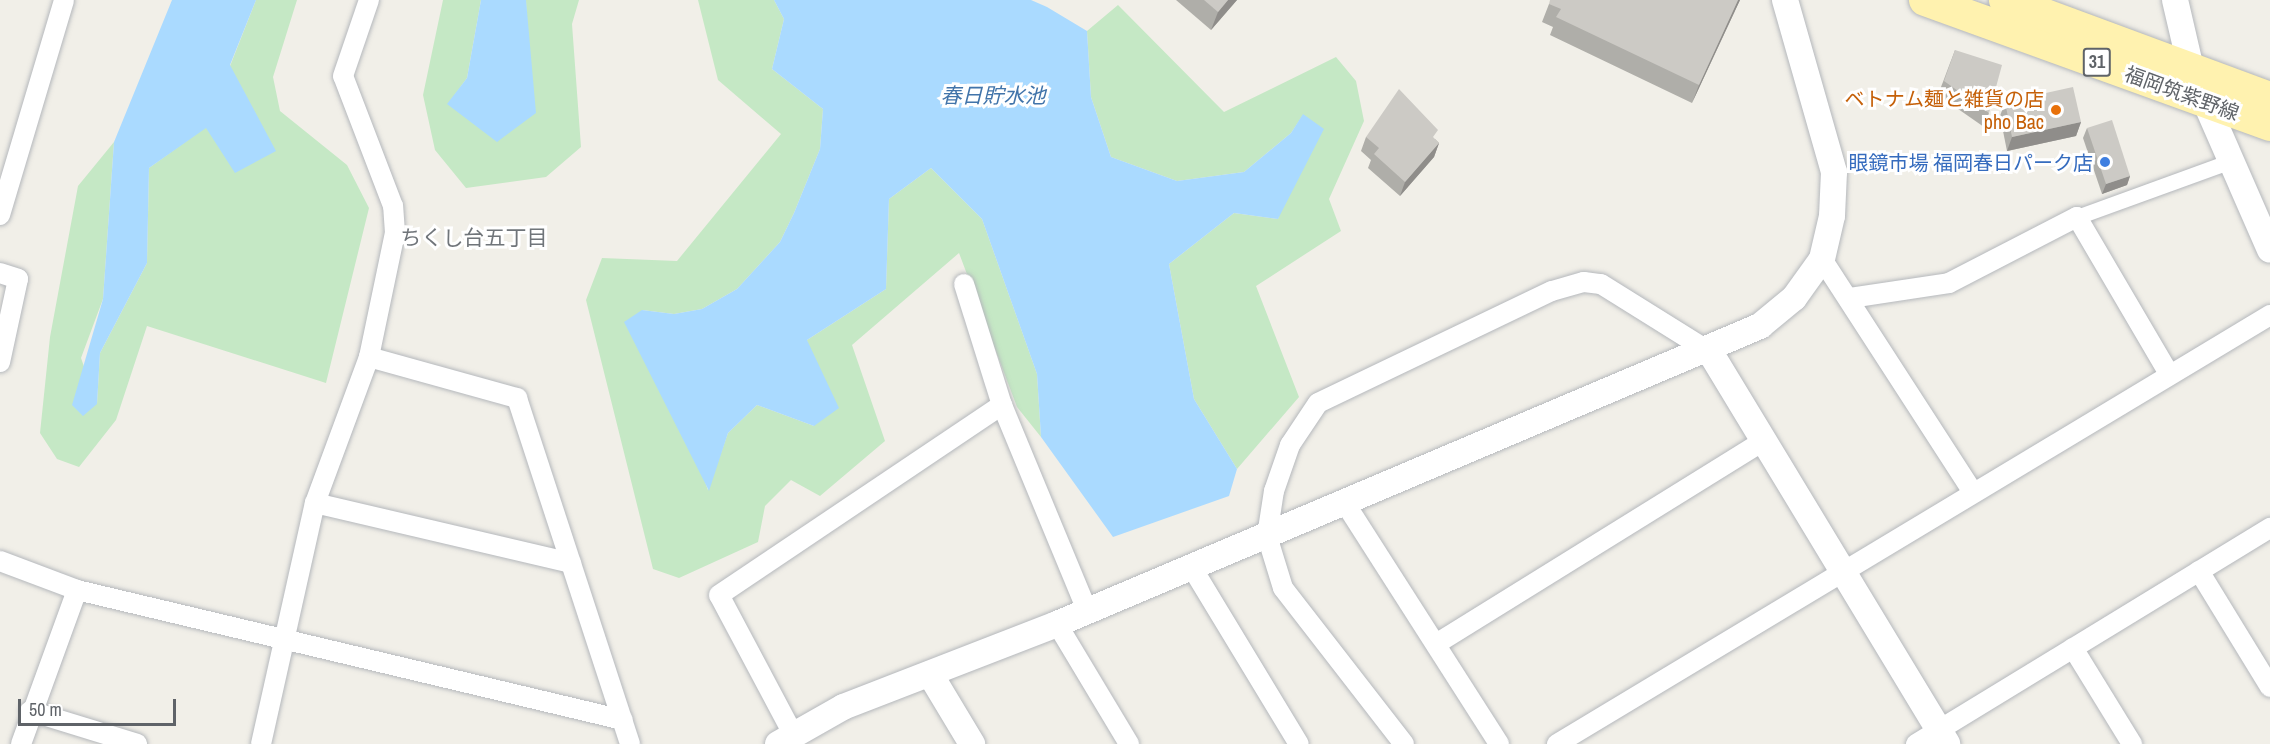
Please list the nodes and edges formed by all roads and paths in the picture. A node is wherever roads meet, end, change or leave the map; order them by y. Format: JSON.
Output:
{"nodes":[{"id":1,"x":64,"y":0,"type":"edge"},
{"id":2,"x":369,"y":0,"type":"edge"},
{"id":3,"x":1785,"y":0,"type":"edge"},
{"id":4,"x":1925,"y":0,"type":"edge"},
{"id":5,"x":2005,"y":0,"type":"edge"},
{"id":6,"x":2175,"y":0,"type":"edge"},
{"id":7,"x":2191,"y":69,"type":"junction"},
{"id":8,"x":2270,"y":98,"type":"edge"},
{"id":9,"x":2205,"y":101,"type":"junction"},
{"id":10,"x":2270,"y":125,"type":"edge"},
{"id":11,"x":2231,"y":161,"type":"junction"},
{"id":12,"x":0,"y":215,"type":"edge"},
{"id":13,"x":2077,"y":217,"type":"junction"},
{"id":14,"x":2270,"y":250,"type":"edge"},
{"id":15,"x":1822,"y":259,"type":"junction"},
{"id":16,"x":0,"y":273,"type":"edge"},
{"id":17,"x":964,"y":284,"type":"dead end"},
{"id":18,"x":1850,"y":298,"type":"junction"},
{"id":19,"x":2270,"y":315,"type":"edge"},
{"id":20,"x":1710,"y":352,"type":"junction"},
{"id":21,"x":369,"y":357,"type":"junction"},
{"id":22,"x":0,"y":362,"type":"edge"},
{"id":23,"x":2169,"y":374,"type":"junction"},
{"id":24,"x":1002,"y":405,"type":"junction"},
{"id":25,"x":1762,"y":441,"type":"junction"},
{"id":26,"x":1973,"y":492,"type":"junction"},
{"id":27,"x":315,"y":503,"type":"junction"},
{"id":28,"x":1345,"y":503,"type":"junction"},
{"id":29,"x":2270,"y":528,"type":"edge"},
{"id":30,"x":1267,"y":536,"type":"junction"},
{"id":31,"x":0,"y":561,"type":"edge"},
{"id":32,"x":571,"y":563,"type":"junction"},
{"id":33,"x":1191,"y":567,"type":"junction"},
{"id":34,"x":2199,"y":571,"type":"junction"},
{"id":35,"x":1842,"y":572,"type":"junction"},
{"id":36,"x":77,"y":590,"type":"junction"},
{"id":37,"x":1087,"y":610,"type":"junction"},
{"id":38,"x":1057,"y":624,"type":"junction"},
{"id":39,"x":286,"y":642,"type":"junction"},
{"id":40,"x":1436,"y":644,"type":"junction"},
{"id":41,"x":2073,"y":648,"type":"junction"},
{"id":42,"x":930,"y":675,"type":"junction"},
{"id":43,"x":2270,"y":687,"type":"edge"},
{"id":44,"x":30,"y":711,"type":"junction"},
{"id":45,"x":623,"y":720,"type":"junction"},
{"id":46,"x":1943,"y":737,"type":"edge"},
{"id":47,"x":785,"y":739,"type":"edge"},
{"id":48,"x":21,"y":744,"type":"edge"},
{"id":49,"x":137,"y":744,"type":"edge"},
{"id":50,"x":261,"y":744,"type":"edge"},
{"id":51,"x":630,"y":744,"type":"edge"},
{"id":52,"x":972,"y":744,"type":"edge"},
{"id":53,"x":1129,"y":744,"type":"edge"},
{"id":54,"x":1299,"y":744,"type":"edge"},
{"id":55,"x":1404,"y":744,"type":"edge"},
{"id":56,"x":1499,"y":744,"type":"edge"},
{"id":57,"x":1557,"y":744,"type":"edge"},
{"id":58,"x":1916,"y":744,"type":"edge"},
{"id":59,"x":2132,"y":744,"type":"edge"}],
"edges":[{"from":1,"to":12,"type":"street"},
{"from":2,"to":21,"type":"street"},
{"from":3,"to":15,"type":"street"},
{"from":4,"to":9,"type":"main road","name":"福岡筑紫野線","number":"31"},
{"from":5,"to":7,"type":"main road","name":"福岡筑紫野線","number":"31"},
{"from":6,"to":7,"type":"street"},
{"from":7,"to":8,"type":"main road","name":"福岡筑紫野線","number":"31"},
{"from":7,"to":9,"type":"street"},
{"from":9,"to":10,"type":"main road","name":"福岡筑紫野線","number":"31"},
{"from":9,"to":11,"type":"street"},
{"from":11,"to":13,"type":"street"},
{"from":11,"to":14,"type":"street"},
{"from":13,"to":18,"type":"street"},
{"from":13,"to":23,"type":"street"},
{"from":15,"to":18,"type":"street"},
{"from":15,"to":20,"type":"street"},
{"from":16,"to":22,"type":"street"},
{"from":17,"to":24,"type":"street"},
{"from":18,"to":26,"type":"street"},
{"from":19,"to":23,"type":"street"},
{"from":20,"to":25,"type":"street"},
{"from":20,"to":28,"type":"street"},
{"from":20,"to":30,"type":"street"},
{"from":21,"to":27,"type":"street"},
{"from":21,"to":32,"type":"street"},
{"from":23,"to":26,"type":"street"},
{"from":24,"to":37,"type":"street"},
{"from":24,"to":47,"type":"street"},
{"from":25,"to":35,"type":"street"},
{"from":25,"to":40,"type":"street"},
{"from":26,"to":35,"type":"street"},
{"from":27,"to":32,"type":"street"},
{"from":27,"to":39,"type":"street"},
{"from":28,"to":30,"type":"street"},
{"from":28,"to":40,"type":"street"},
{"from":29,"to":34,"type":"street"},
{"from":30,"to":33,"type":"street"},
{"from":30,"to":55,"type":"street"},
{"from":31,"to":36,"type":"street"},
{"from":32,"to":45,"type":"street"},
{"from":33,"to":37,"type":"street"},
{"from":33,"to":54,"type":"street"},
{"from":34,"to":41,"type":"street"},
{"from":34,"to":43,"type":"street"},
{"from":35,"to":46,"type":"street"},
{"from":35,"to":57,"type":"street"},
{"from":36,"to":39,"type":"street"},
{"from":36,"to":44,"type":"street"},
{"from":37,"to":38,"type":"street"},
{"from":38,"to":42,"type":"street"},
{"from":38,"to":53,"type":"street"},
{"from":39,"to":45,"type":"street"},
{"from":39,"to":50,"type":"street"},
{"from":40,"to":56,"type":"street"},
{"from":41,"to":46,"type":"street"},
{"from":41,"to":59,"type":"street"},
{"from":42,"to":47,"type":"street"},
{"from":42,"to":52,"type":"street"},
{"from":44,"to":48,"type":"street"},
{"from":44,"to":49,"type":"street"},
{"from":45,"to":51,"type":"street"},
{"from":46,"to":58,"type":"street"}]}
